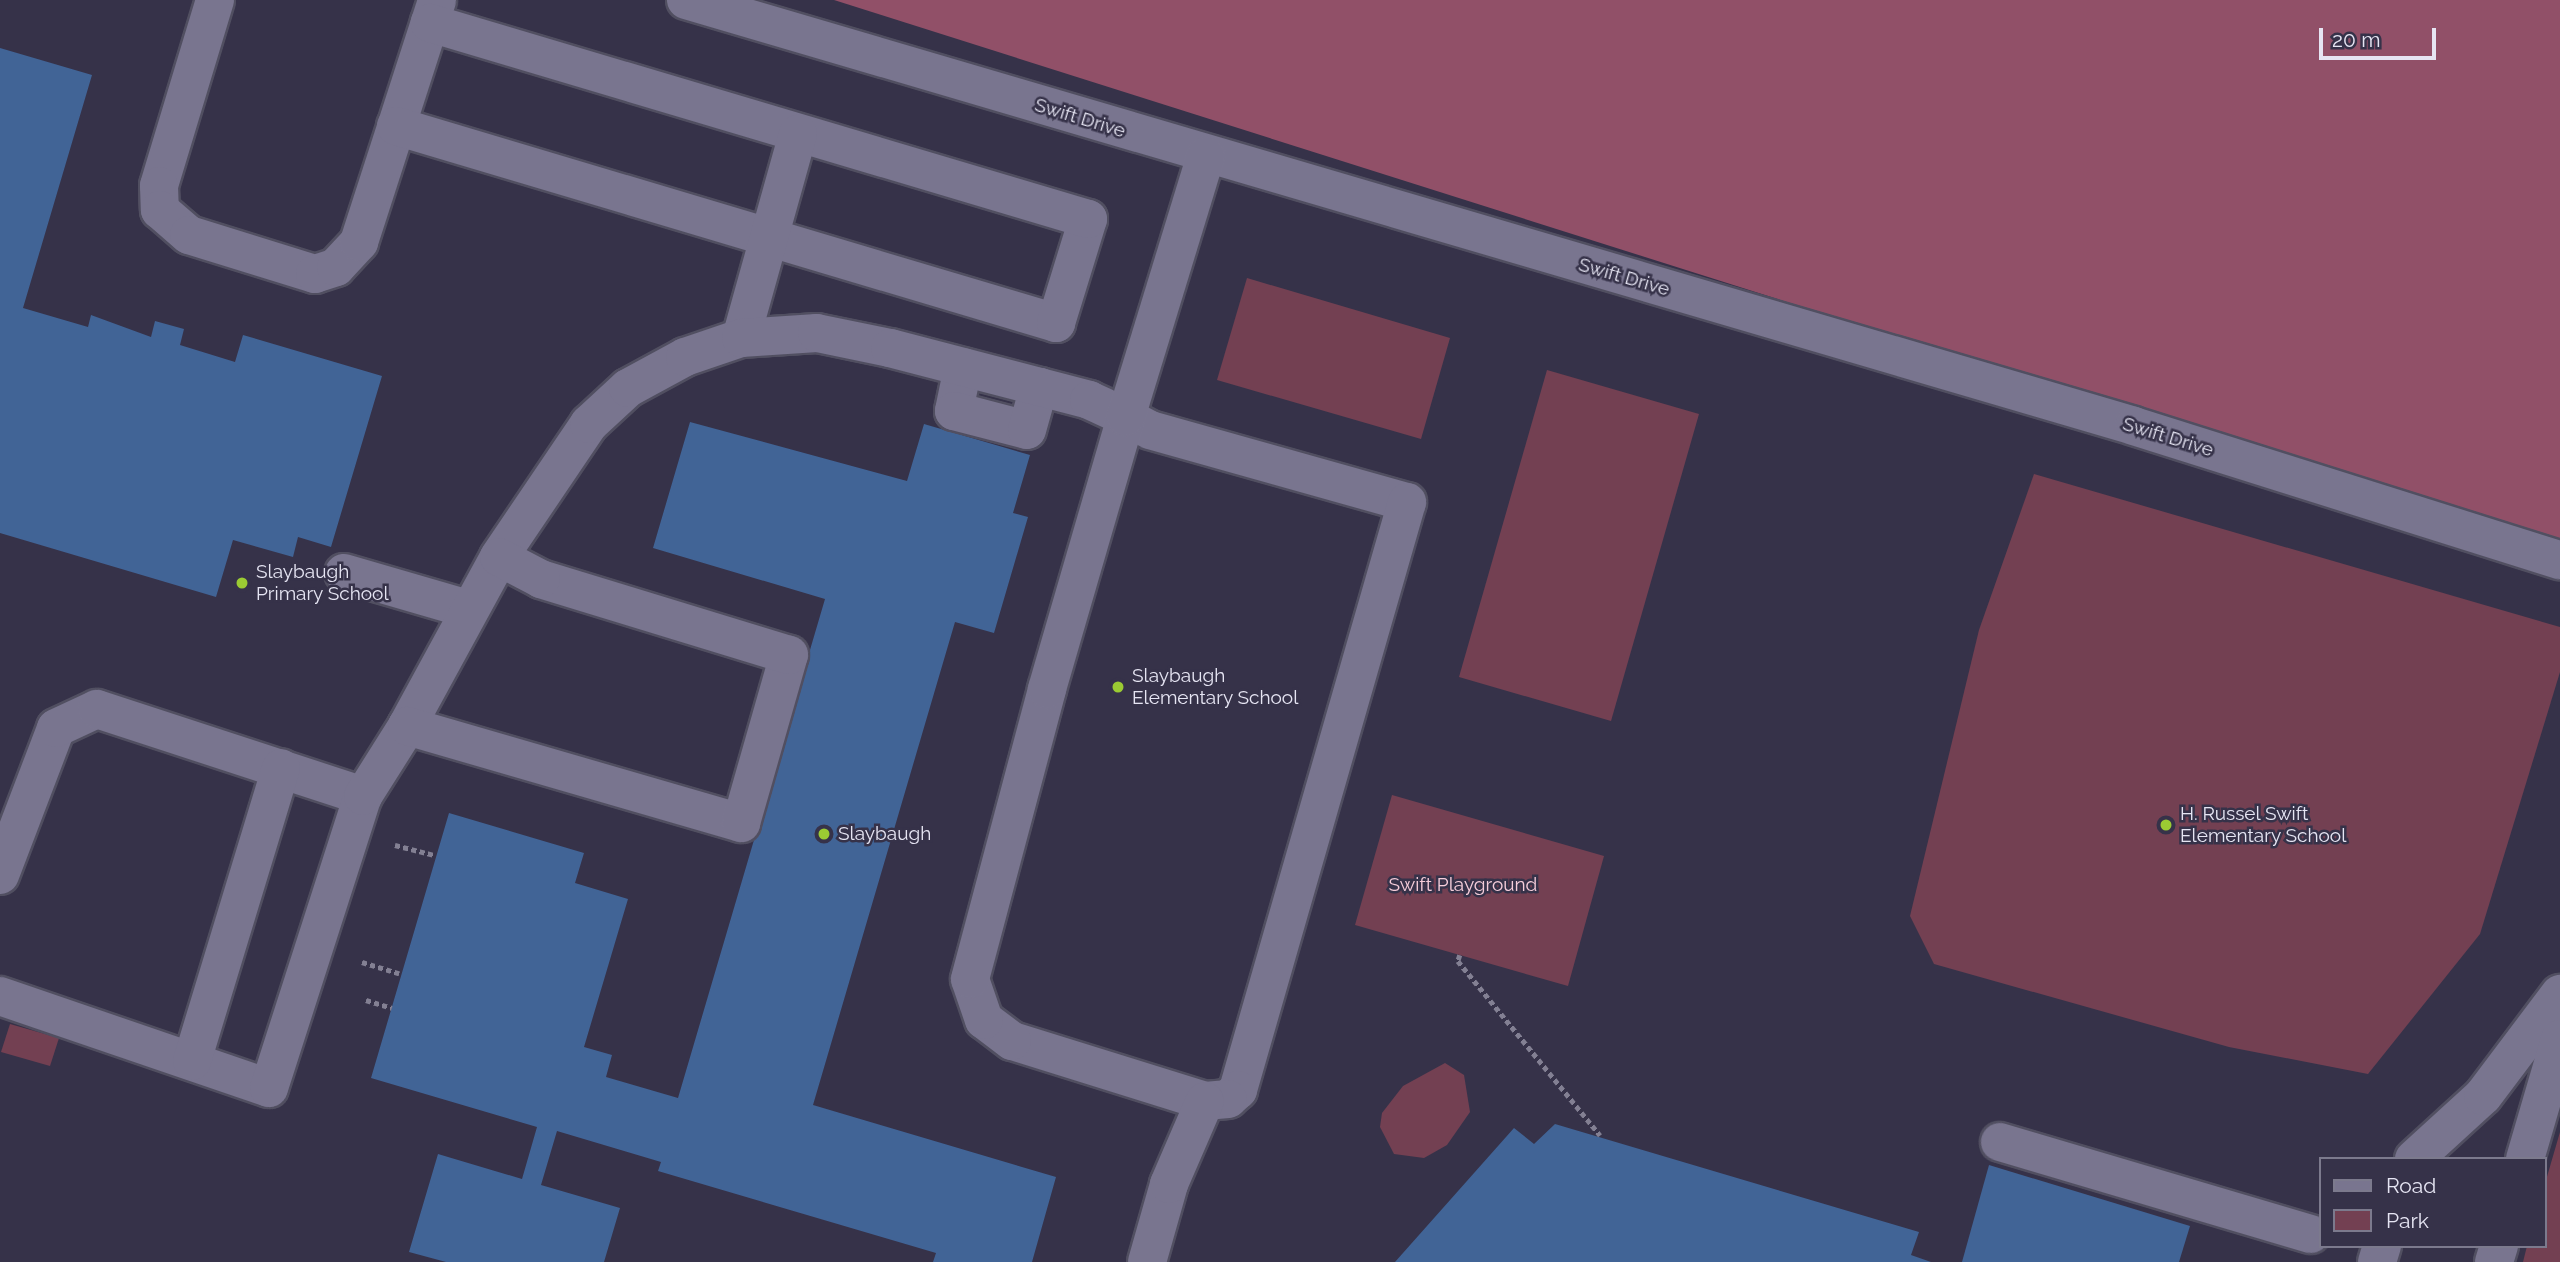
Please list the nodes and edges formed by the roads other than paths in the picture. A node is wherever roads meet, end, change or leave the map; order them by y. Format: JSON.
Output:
{"nodes":[{"id":1,"x":215,"y":0,"type":"edge"},
{"id":2,"x":685,"y":0,"type":"edge"},
{"id":3,"x":434,"y":11,"type":"edge"},
{"id":4,"x":396,"y":126,"type":"junction"},
{"id":5,"x":798,"y":134,"type":"junction"},
{"id":6,"x":1206,"y":156,"type":"junction"},
{"id":7,"x":768,"y":237,"type":"junction"},
{"id":8,"x":741,"y":338,"type":"junction"},
{"id":9,"x":1126,"y":417,"type":"junction"},
{"id":10,"x":499,"y":557,"type":"junction"},
{"id":11,"x":2560,"y":560,"type":"edge"},
{"id":12,"x":345,"y":573,"type":"dead end"},
{"id":13,"x":468,"y":609,"type":"junction"},
{"id":14,"x":407,"y":726,"type":"junction"},
{"id":15,"x":281,"y":768,"type":"junction"},
{"id":16,"x":363,"y":796,"type":"junction"},
{"id":17,"x":0,"y":875,"type":"edge"},
{"id":18,"x":2560,"y":994,"type":"edge"},
{"id":19,"x":0,"y":996,"type":"edge"},
{"id":20,"x":2560,"y":1039,"type":"edge"},
{"id":21,"x":192,"y":1061,"type":"junction"},
{"id":22,"x":1205,"y":1101,"type":"junction"},
{"id":23,"x":2000,"y":1142,"type":"dead end"},
{"id":24,"x":2416,"y":1157,"type":"edge"},
{"id":25,"x":2526,"y":1157,"type":"edge"},
{"id":26,"x":2310,"y":1239,"type":"edge"},
{"id":27,"x":1147,"y":1262,"type":"edge"}],
"edges":[{"from":1,"to":4,"type":"street"},
{"from":2,"to":6,"type":"street","name":"Swift Drive"},
{"from":3,"to":4,"type":"street"},
{"from":3,"to":5,"type":"street"},
{"from":4,"to":7,"type":"street"},
{"from":5,"to":7,"type":"street"},
{"from":5,"to":7,"type":"street"},
{"from":6,"to":9,"type":"street"},
{"from":6,"to":11,"type":"street","name":"Swift Drive"},
{"from":7,"to":8,"type":"street"},
{"from":8,"to":9,"type":"street"},
{"from":8,"to":10,"type":"street"},
{"from":9,"to":22,"type":"street"},
{"from":9,"to":22,"type":"street"},
{"from":10,"to":13,"type":"street"},
{"from":10,"to":14,"type":"street"},
{"from":12,"to":13,"type":"street"},
{"from":13,"to":14,"type":"street"},
{"from":14,"to":16,"type":"street"},
{"from":15,"to":16,"type":"street"},
{"from":15,"to":17,"type":"street"},
{"from":15,"to":21,"type":"street"},
{"from":16,"to":21,"type":"street"},
{"from":18,"to":24,"type":"street"},
{"from":19,"to":21,"type":"street"},
{"from":20,"to":25,"type":"street"},
{"from":22,"to":27,"type":"street"},
{"from":23,"to":26,"type":"street"}]}
